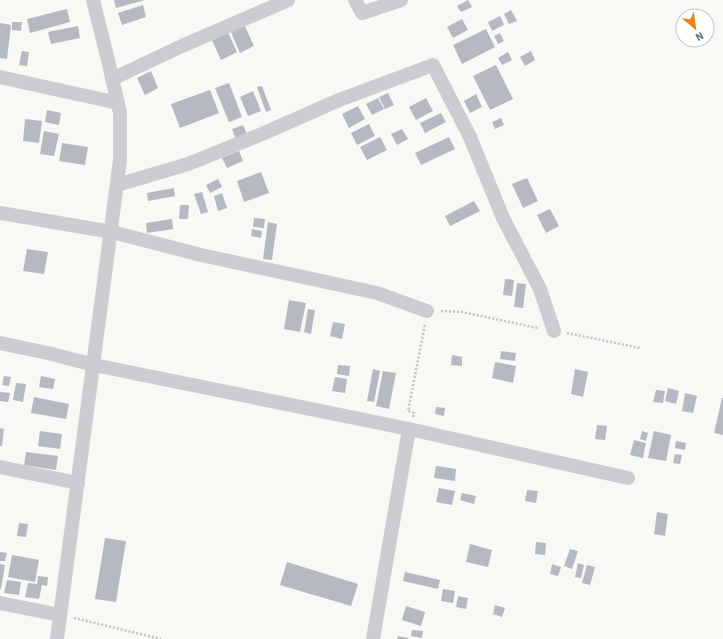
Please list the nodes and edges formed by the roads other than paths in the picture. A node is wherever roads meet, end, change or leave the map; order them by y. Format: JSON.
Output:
{"nodes":[{"id":1,"x":93,"y":0,"type":"edge"},
{"id":2,"x":288,"y":0,"type":"edge"},
{"id":3,"x":355,"y":0,"type":"edge"},
{"id":4,"x":401,"y":0,"type":"edge"},
{"id":5,"x":0,"y":77,"type":"edge"},
{"id":6,"x":112,"y":79,"type":"junction"},
{"id":7,"x":118,"y":103,"type":"junction"},
{"id":8,"x":117,"y":185,"type":"junction"},
{"id":9,"x":0,"y":213,"type":"edge"},
{"id":10,"x":112,"y":232,"type":"junction"},
{"id":11,"x":427,"y":311,"type":"road end"},
{"id":12,"x":554,"y":331,"type":"road end"},
{"id":13,"x":0,"y":343,"type":"edge"},
{"id":14,"x":94,"y":365,"type":"junction"},
{"id":15,"x":411,"y":424,"type":"junction"},
{"id":16,"x":0,"y":467,"type":"edge"},
{"id":17,"x":628,"y":478,"type":"dead end"},
{"id":18,"x":78,"y":483,"type":"junction"},
{"id":19,"x":0,"y":603,"type":"edge"},
{"id":20,"x":60,"y":615,"type":"junction"},
{"id":21,"x":57,"y":639,"type":"edge"},
{"id":22,"x":373,"y":639,"type":"edge"}],
"edges":[{"from":1,"to":6,"type":"street"},
{"from":2,"to":6,"type":"street"},
{"from":3,"to":4,"type":"street"},
{"from":5,"to":7,"type":"street"},
{"from":6,"to":7,"type":"street"},
{"from":7,"to":8,"type":"street"},
{"from":8,"to":10,"type":"street"},
{"from":8,"to":12,"type":"street"},
{"from":9,"to":10,"type":"street"},
{"from":10,"to":11,"type":"street"},
{"from":10,"to":14,"type":"street"},
{"from":13,"to":14,"type":"street"},
{"from":14,"to":15,"type":"street"},
{"from":14,"to":18,"type":"street"},
{"from":15,"to":17,"type":"street"},
{"from":15,"to":22,"type":"street"},
{"from":16,"to":18,"type":"street"},
{"from":18,"to":20,"type":"street"},
{"from":19,"to":20,"type":"street"},
{"from":20,"to":21,"type":"street"}]}
